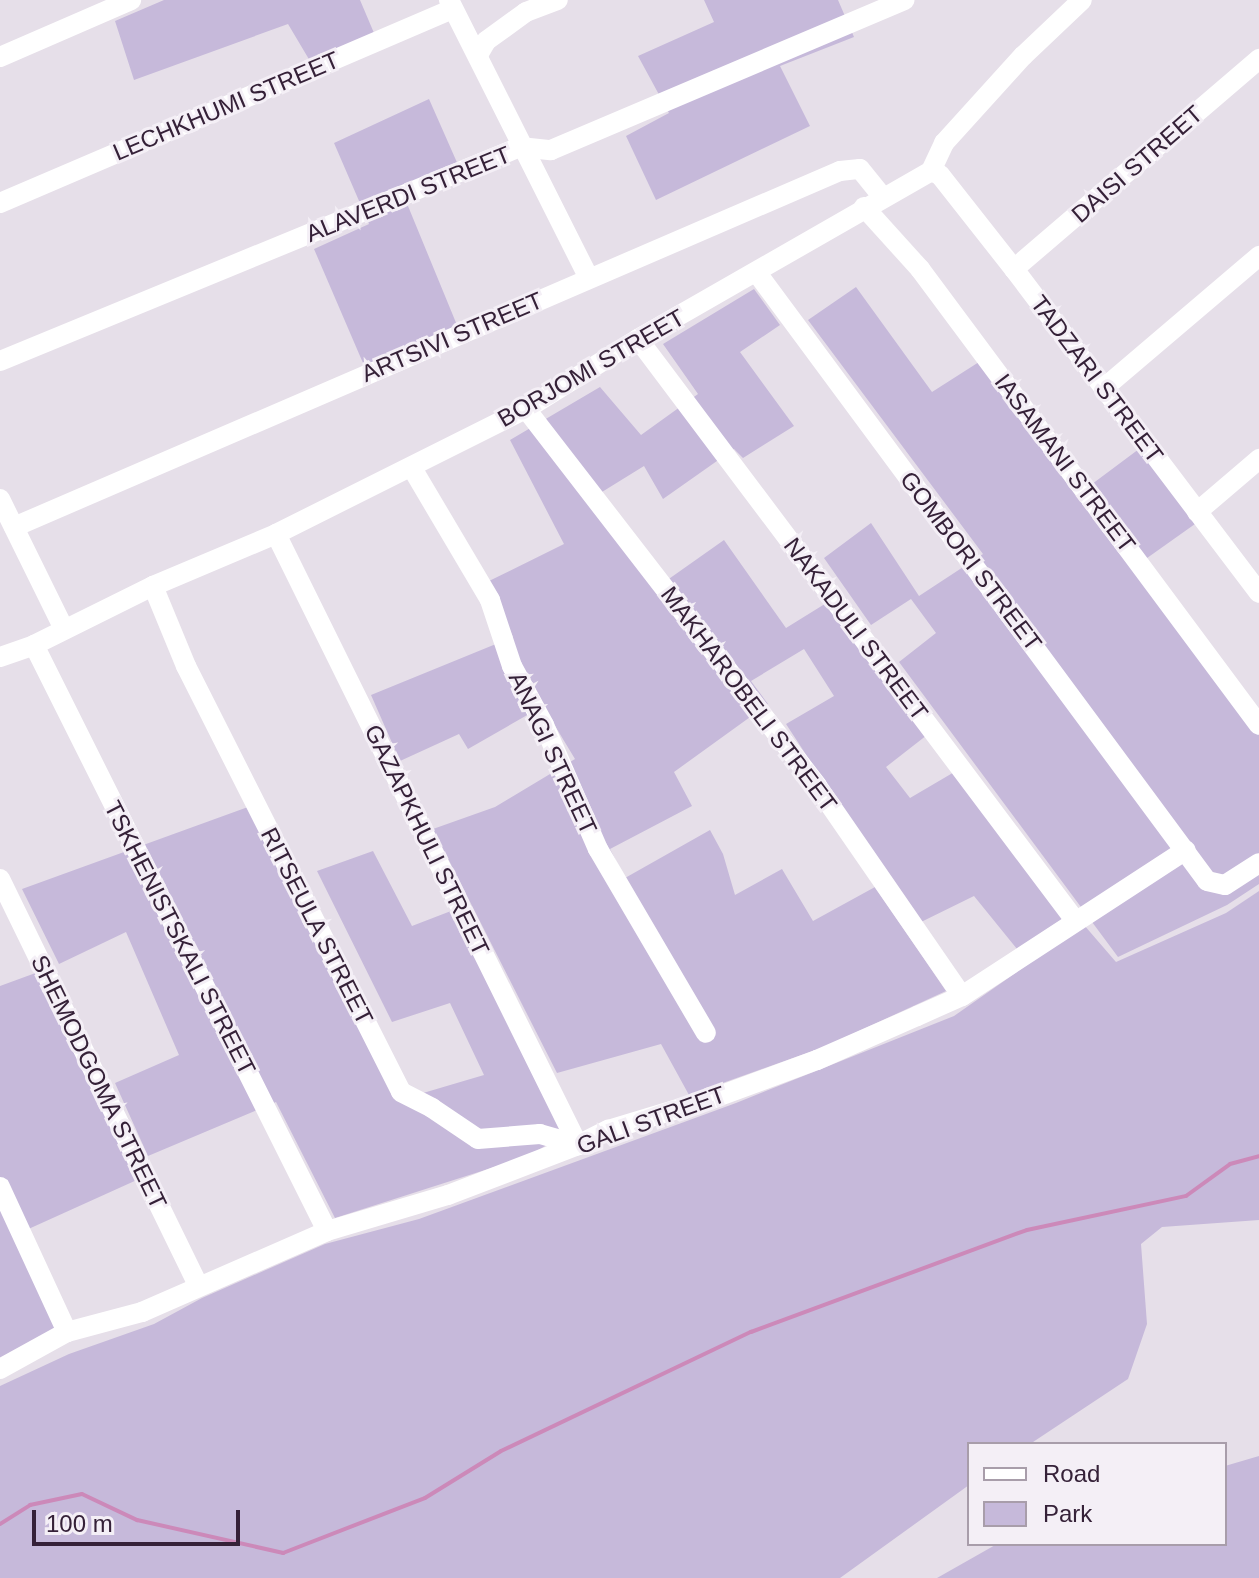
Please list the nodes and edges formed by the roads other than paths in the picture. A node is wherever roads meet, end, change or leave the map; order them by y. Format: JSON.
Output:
{"nodes":[{"id":1,"x":131,"y":0,"type":"edge"},
{"id":2,"x":558,"y":0,"type":"edge"},
{"id":3,"x":904,"y":0,"type":"edge"},
{"id":4,"x":1082,"y":0,"type":"edge"},
{"id":5,"x":450,"y":4,"type":"edge"},
{"id":6,"x":478,"y":55,"type":"junction"},
{"id":7,"x":0,"y":57,"type":"edge"},
{"id":8,"x":1259,"y":59,"type":"edge"},
{"id":9,"x":520,"y":147,"type":"junction"},
{"id":10,"x":931,"y":171,"type":"junction"},
{"id":11,"x":873,"y":202,"type":"junction"},
{"id":12,"x":0,"y":203,"type":"edge"},
{"id":13,"x":1259,"y":256,"type":"edge"},
{"id":14,"x":1014,"y":269,"type":"junction"},
{"id":15,"x":757,"y":273,"type":"junction"},
{"id":16,"x":589,"y":278,"type":"junction"},
{"id":17,"x":638,"y":339,"type":"junction"},
{"id":18,"x":0,"y":361,"type":"edge"},
{"id":19,"x":1104,"y":388,"type":"junction"},
{"id":20,"x":526,"y":409,"type":"junction"},
{"id":21,"x":1259,"y":459,"type":"edge"},
{"id":22,"x":412,"y":468,"type":"junction"},
{"id":23,"x":0,"y":499,"type":"edge"},
{"id":24,"x":1197,"y":512,"type":"junction"},
{"id":25,"x":14,"y":527,"type":"junction"},
{"id":26,"x":276,"y":534,"type":"junction"},
{"id":27,"x":153,"y":586,"type":"junction"},
{"id":28,"x":1259,"y":593,"type":"edge"},
{"id":29,"x":64,"y":629,"type":"junction"},
{"id":30,"x":34,"y":645,"type":"junction"},
{"id":31,"x":0,"y":657,"type":"edge"},
{"id":32,"x":1259,"y":725,"type":"edge"},
{"id":33,"x":1186,"y":850,"type":"junction"},
{"id":34,"x":1259,"y":863,"type":"edge"},
{"id":35,"x":0,"y":879,"type":"edge"},
{"id":36,"x":1074,"y":919,"type":"junction"},
{"id":37,"x":962,"y":996,"type":"junction"},
{"id":38,"x":706,"y":1033,"type":"dead end"},
{"id":39,"x":578,"y":1145,"type":"junction"},
{"id":40,"x":0,"y":1187,"type":"edge"},
{"id":41,"x":327,"y":1231,"type":"junction"},
{"id":42,"x":198,"y":1285,"type":"junction"},
{"id":43,"x":67,"y":1332,"type":"junction"},
{"id":44,"x":0,"y":1369,"type":"edge"}],
"edges":[{"from":1,"to":7,"type":"street"},
{"from":2,"to":6,"type":"street"},
{"from":3,"to":9,"type":"street","name":"ALAVERDI STREET"},
{"from":4,"to":10,"type":"street"},
{"from":5,"to":6,"type":"street"},
{"from":5,"to":12,"type":"street","name":"LECHKHUMI STREET"},
{"from":6,"to":9,"type":"street"},
{"from":8,"to":14,"type":"street","name":"DAISI STREET"},
{"from":9,"to":16,"type":"street"},
{"from":9,"to":18,"type":"street","name":"ALAVERDI STREET"},
{"from":10,"to":11,"type":"street","name":"BORJOMI STREET"},
{"from":10,"to":14,"type":"street","name":"TADZARI STREET"},
{"from":11,"to":15,"type":"street","name":"BORJOMI STREET"},
{"from":11,"to":16,"type":"street","name":"ARTSIVI STREET"},
{"from":11,"to":32,"type":"street","name":"IASAMANI STREET"},
{"from":13,"to":19,"type":"street"},
{"from":14,"to":19,"type":"street","name":"TADZARI STREET"},
{"from":15,"to":17,"type":"street","name":"BORJOMI STREET"},
{"from":15,"to":33,"type":"street","name":"GOMBORI STREET"},
{"from":16,"to":25,"type":"street","name":"ARTSIVI STREET"},
{"from":17,"to":20,"type":"street","name":"BORJOMI STREET"},
{"from":17,"to":36,"type":"street","name":"NAKADULI STREET"},
{"from":19,"to":24,"type":"street","name":"TADZARI STREET"},
{"from":20,"to":22,"type":"street","name":"BORJOMI STREET"},
{"from":20,"to":37,"type":"street","name":"MAKHAROBELI STREET"},
{"from":21,"to":24,"type":"street"},
{"from":22,"to":26,"type":"street","name":"BORJOMI STREET"},
{"from":22,"to":38,"type":"street","name":"ANAGI STREET"},
{"from":23,"to":25,"type":"street"},
{"from":24,"to":28,"type":"street","name":"TADZARI STREET"},
{"from":25,"to":29,"type":"street"},
{"from":26,"to":27,"type":"street","name":"BORJOMI STREET"},
{"from":26,"to":39,"type":"street","name":"GAZAPKHULI STREET"},
{"from":27,"to":29,"type":"street","name":"BORJOMI STREET"},
{"from":27,"to":39,"type":"street","name":"RITSEULA STREET"},
{"from":29,"to":30,"type":"street","name":"BORJOMI STREET"},
{"from":30,"to":31,"type":"street","name":"BORJOMI STREET"},
{"from":30,"to":41,"type":"street","name":"TSKHENISTSKALI STREET"},
{"from":33,"to":34,"type":"street"},
{"from":33,"to":36,"type":"street","name":"GALI STREET"},
{"from":35,"to":42,"type":"street","name":"SHEMODGOMA STREET"},
{"from":36,"to":37,"type":"street","name":"GALI STREET"},
{"from":37,"to":39,"type":"street","name":"GALI STREET"},
{"from":39,"to":41,"type":"street","name":"GALI STREET"},
{"from":40,"to":43,"type":"street"},
{"from":41,"to":42,"type":"street","name":"GALI STREET"},
{"from":42,"to":43,"type":"street","name":"GALI STREET"},
{"from":43,"to":44,"type":"street","name":"GALI STREET"}]}
